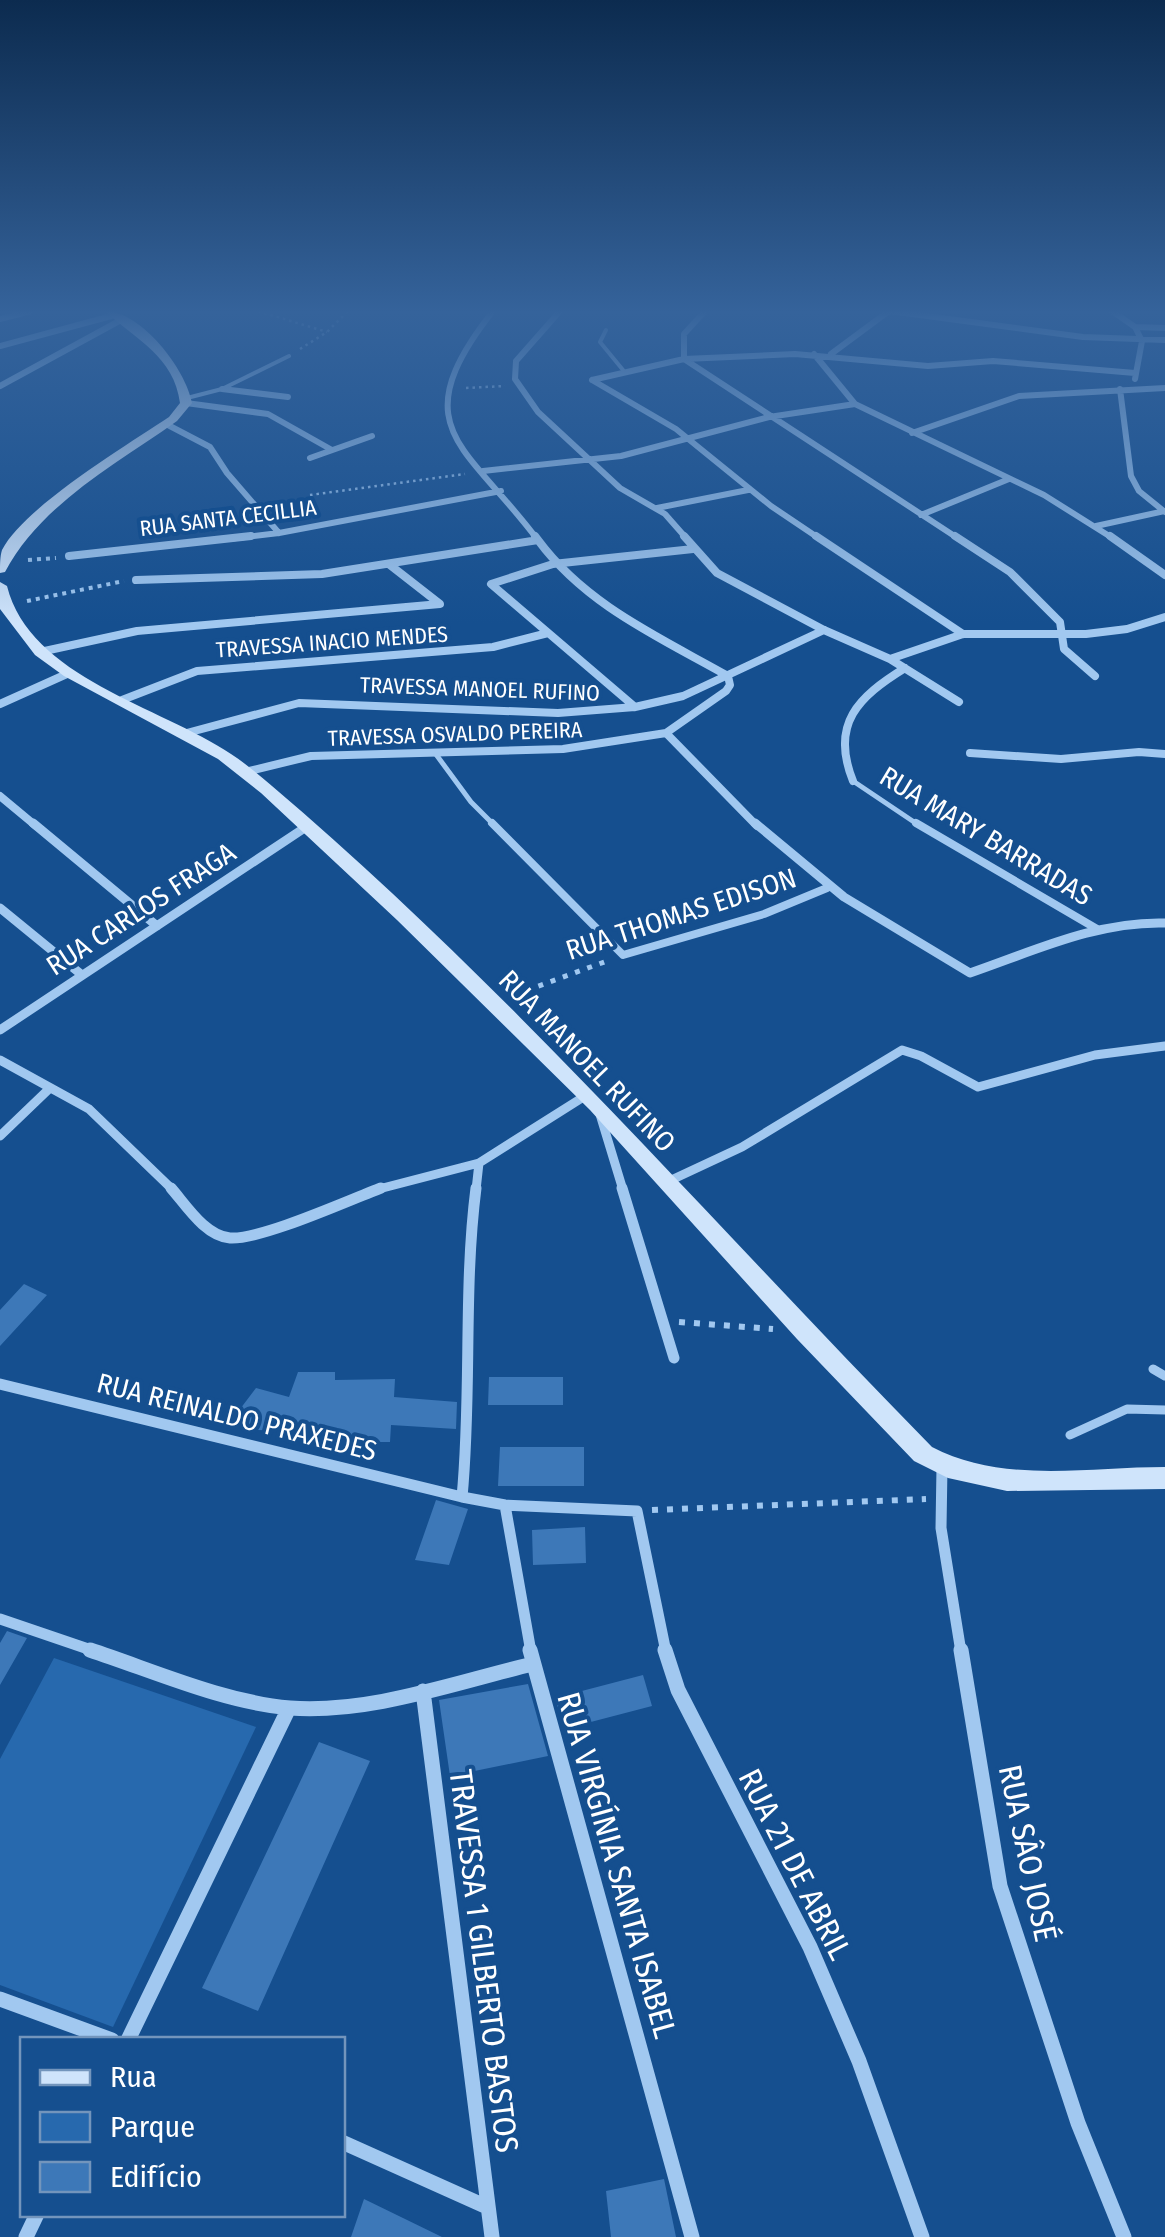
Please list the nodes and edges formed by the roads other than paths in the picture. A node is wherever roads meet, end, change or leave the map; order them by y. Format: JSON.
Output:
{"nodes":[{"id":1,"x":173,"y":415,"type":"edge"},
{"id":2,"x":270,"y":415,"type":"edge"},
{"id":3,"x":448,"y":415,"type":"edge"},
{"id":4,"x":542,"y":415,"type":"edge"},
{"id":5,"x":649,"y":415,"type":"edge"},
{"id":6,"x":780,"y":415,"type":"edge"},
{"id":7,"x":877,"y":415,"type":"edge"},
{"id":8,"x":963,"y":415,"type":"edge"},
{"id":9,"x":1123,"y":415,"type":"edge"},
{"id":10,"x":769,"y":417,"type":"junction"},
{"id":11,"x":166,"y":424,"type":"junction"},
{"id":12,"x":912,"y":433,"type":"junction"},
{"id":13,"x":372,"y":436,"type":"dead end"},
{"id":14,"x":686,"y":438,"type":"junction"},
{"id":15,"x":332,"y":450,"type":"junction"},
{"id":16,"x":310,"y":458,"type":"dead end"},
{"id":17,"x":593,"y":461,"type":"junction"},
{"id":18,"x":483,"y":471,"type":"junction"},
{"id":19,"x":1009,"y":479,"type":"junction"},
{"id":20,"x":748,"y":490,"type":"junction"},
{"id":21,"x":501,"y":491,"type":"junction"},
{"id":22,"x":657,"y":508,"type":"junction"},
{"id":23,"x":1165,"y":512,"type":"edge"},
{"id":24,"x":922,"y":516,"type":"junction"},
{"id":25,"x":1096,"y":526,"type":"junction"},
{"id":26,"x":279,"y":533,"type":"junction"},
{"id":27,"x":538,"y":540,"type":"junction"},
{"id":28,"x":693,"y":549,"type":"junction"},
{"id":29,"x":69,"y":556,"type":"road end"},
{"id":30,"x":552,"y":564,"type":"junction"},
{"id":31,"x":390,"y":565,"type":"junction"},
{"id":32,"x":0,"y":569,"type":"edge"},
{"id":33,"x":1165,"y":575,"type":"edge"},
{"id":34,"x":136,"y":580,"type":"road end"},
{"id":35,"x":2,"y":596,"type":"edge"},
{"id":36,"x":1165,"y":617,"type":"edge"},
{"id":37,"x":824,"y":630,"type":"junction"},
{"id":38,"x":548,"y":632,"type":"junction"},
{"id":39,"x":964,"y":634,"type":"junction"},
{"id":40,"x":1061,"y":634,"type":"junction"},
{"id":41,"x":40,"y":652,"type":"junction"},
{"id":42,"x":890,"y":659,"type":"junction"},
{"id":43,"x":905,"y":668,"type":"junction"},
{"id":44,"x":68,"y":672,"type":"junction"},
{"id":45,"x":728,"y":676,"type":"junction"},
{"id":46,"x":1095,"y":676,"type":"dead end"},
{"id":47,"x":122,"y":700,"type":"junction"},
{"id":48,"x":959,"y":702,"type":"dead end"},
{"id":49,"x":0,"y":704,"type":"edge"},
{"id":50,"x":636,"y":707,"type":"junction"},
{"id":51,"x":666,"y":733,"type":"junction"},
{"id":52,"x":183,"y":734,"type":"junction"},
{"id":53,"x":435,"y":753,"type":"junction"},
{"id":54,"x":970,"y":754,"type":"dead end"},
{"id":55,"x":1165,"y":754,"type":"edge"},
{"id":56,"x":245,"y":772,"type":"junction"},
{"id":57,"x":853,"y":781,"type":"joint"},
{"id":58,"x":0,"y":796,"type":"edge"},
{"id":59,"x":306,"y":827,"type":"junction"},
{"id":60,"x":827,"y":888,"type":"junction"},
{"id":61,"x":0,"y":908,"type":"edge"},
{"id":62,"x":1165,"y":923,"type":"edge"},
{"id":63,"x":157,"y":926,"type":"junction"},
{"id":64,"x":1097,"y":928,"type":"junction"},
{"id":65,"x":82,"y":975,"type":"junction"},
{"id":66,"x":0,"y":1030,"type":"edge"},
{"id":67,"x":1165,"y":1046,"type":"edge"},
{"id":68,"x":0,"y":1060,"type":"edge"},
{"id":69,"x":50,"y":1088,"type":"junction"},
{"id":70,"x":591,"y":1100,"type":"junction"},
{"id":71,"x":0,"y":1136,"type":"edge"},
{"id":72,"x":480,"y":1163,"type":"junction"},
{"id":73,"x":667,"y":1182,"type":"junction"},
{"id":74,"x":674,"y":1358,"type":"dead end"},
{"id":75,"x":1153,"y":1368,"type":"dead end"},
{"id":76,"x":1165,"y":1376,"type":"edge"},
{"id":77,"x":0,"y":1384,"type":"edge"},
{"id":78,"x":1165,"y":1410,"type":"edge"},
{"id":79,"x":1070,"y":1435,"type":"dead end"},
{"id":80,"x":942,"y":1466,"type":"junction"},
{"id":81,"x":1164,"y":1481,"type":"edge"},
{"id":82,"x":462,"y":1497,"type":"junction"},
{"id":83,"x":505,"y":1505,"type":"junction"},
{"id":84,"x":637,"y":1511,"type":"joint"},
{"id":85,"x":0,"y":1618,"type":"edge"},
{"id":86,"x":532,"y":1664,"type":"junction"},
{"id":87,"x":423,"y":1691,"type":"junction"},
{"id":88,"x":289,"y":1708,"type":"junction"},
{"id":89,"x":0,"y":1998,"type":"edge"},
{"id":90,"x":104,"y":2037,"type":"edge"},
{"id":91,"x":129,"y":2037,"type":"edge"},
{"id":92,"x":345,"y":2143,"type":"edge"},
{"id":93,"x":487,"y":2206,"type":"junction"},
{"id":94,"x":492,"y":2237,"type":"edge"},
{"id":95,"x":692,"y":2237,"type":"edge"},
{"id":96,"x":922,"y":2237,"type":"edge"},
{"id":97,"x":1124,"y":2237,"type":"edge"}],
"edges":[{"from":1,"to":11,"type":"main road"},
{"from":2,"to":15,"type":"street"},
{"from":3,"to":18,"type":"street"},
{"from":4,"to":17,"type":"street"},
{"from":5,"to":14,"type":"street"},
{"from":6,"to":10,"type":"street"},
{"from":7,"to":12,"type":"street"},
{"from":8,"to":12,"type":"street"},
{"from":9,"to":23,"type":"street"},
{"from":10,"to":14,"type":"street"},
{"from":10,"to":24,"type":"street"},
{"from":11,"to":26,"type":"street"},
{"from":11,"to":32,"type":"main road"},
{"from":12,"to":19,"type":"street"},
{"from":13,"to":15,"type":"street"},
{"from":14,"to":17,"type":"street"},
{"from":14,"to":20,"type":"street"},
{"from":15,"to":16,"type":"street"},
{"from":17,"to":18,"type":"street"},
{"from":17,"to":22,"type":"street"},
{"from":18,"to":21,"type":"street"},
{"from":19,"to":24,"type":"street"},
{"from":19,"to":25,"type":"street"},
{"from":20,"to":22,"type":"street"},
{"from":20,"to":39,"type":"street"},
{"from":21,"to":26,"type":"street","name":"RUA SANTA CECILLIA"},
{"from":21,"to":27,"type":"street"},
{"from":22,"to":28,"type":"street"},
{"from":23,"to":25,"type":"street"},
{"from":24,"to":40,"type":"street"},
{"from":25,"to":33,"type":"street"},
{"from":26,"to":29,"type":"street","name":"RUA SANTA CECILLIA"},
{"from":27,"to":30,"type":"street"},
{"from":27,"to":31,"type":"street"},
{"from":28,"to":30,"type":"street"},
{"from":28,"to":37,"type":"street"},
{"from":30,"to":38,"type":"street"},
{"from":30,"to":45,"type":"street"},
{"from":31,"to":34,"type":"street"},
{"from":31,"to":41,"type":"street"},
{"from":35,"to":41,"type":"main road","name":"RUA MANOEL RUFINO"},
{"from":36,"to":40,"type":"street"},
{"from":37,"to":42,"type":"street"},
{"from":37,"to":45,"type":"street","name":"TRAVESSA MANOEL RUFINO"},
{"from":38,"to":47,"type":"street","name":"TRAVESSA INACIO MENDES"},
{"from":38,"to":50,"type":"street"},
{"from":39,"to":40,"type":"street"},
{"from":39,"to":42,"type":"street"},
{"from":40,"to":46,"type":"street"},
{"from":41,"to":44,"type":"main road","name":"RUA MANOEL RUFINO"},
{"from":42,"to":43,"type":"street"},
{"from":43,"to":48,"type":"street"},
{"from":43,"to":57,"type":"street"},
{"from":44,"to":47,"type":"main road","name":"RUA MANOEL RUFINO"},
{"from":44,"to":49,"type":"street"},
{"from":45,"to":50,"type":"street","name":"TRAVESSA MANOEL RUFINO"},
{"from":45,"to":51,"type":"street"},
{"from":47,"to":52,"type":"main road","name":"RUA MANOEL RUFINO"},
{"from":50,"to":52,"type":"street","name":"TRAVESSA MANOEL RUFINO"},
{"from":51,"to":53,"type":"street","name":"TRAVESSA OSVALDO PEREIRA"},
{"from":51,"to":60,"type":"street"},
{"from":52,"to":56,"type":"main road","name":"RUA MANOEL RUFINO"},
{"from":53,"to":56,"type":"street","name":"TRAVESSA OSVALDO PEREIRA"},
{"from":53,"to":60,"type":"lane","name":"RUA THOMAS EDISON"},
{"from":54,"to":55,"type":"street"},
{"from":56,"to":59,"type":"main road","name":"RUA MANOEL RUFINO"},
{"from":57,"to":64,"type":"lane","name":"RUA MARY BARRADAS"},
{"from":58,"to":63,"type":"street"},
{"from":59,"to":63,"type":"street","name":"RUA CARLOS FRAGA"},
{"from":59,"to":70,"type":"main road","name":"RUA MANOEL RUFINO"},
{"from":60,"to":64,"type":"street"},
{"from":61,"to":65,"type":"street"},
{"from":62,"to":64,"type":"street"},
{"from":63,"to":65,"type":"street","name":"RUA CARLOS FRAGA"},
{"from":65,"to":66,"type":"street","name":"RUA CARLOS FRAGA"},
{"from":67,"to":73,"type":"street"},
{"from":68,"to":69,"type":"street"},
{"from":69,"to":71,"type":"street"},
{"from":69,"to":72,"type":"street"},
{"from":70,"to":72,"type":"street"},
{"from":70,"to":73,"type":"main road","name":"RUA MANOEL RUFINO"},
{"from":70,"to":74,"type":"street"},
{"from":72,"to":82,"type":"street"},
{"from":73,"to":80,"type":"main road","name":"RUA MANOEL RUFINO"},
{"from":75,"to":76,"type":"lane"},
{"from":77,"to":82,"type":"street","name":"RUA REINALDO PRAXEDES"},
{"from":78,"to":79,"type":"lane"},
{"from":80,"to":81,"type":"main road","name":"RUA MANOEL RUFINO"},
{"from":80,"to":97,"type":"street","name":"RUA SÂO JOSÉ"},
{"from":82,"to":83,"type":"street","name":"RUA REINALDO PRAXEDES"},
{"from":83,"to":84,"type":"street","name":"RUA REINALDO PRAXEDES"},
{"from":83,"to":86,"type":"street","name":"RUA VIRGÍNIA SANTA ISABEL"},
{"from":84,"to":96,"type":"street","name":"RUA 21 DE ABRIL"},
{"from":85,"to":88,"type":"street"},
{"from":86,"to":87,"type":"street"},
{"from":86,"to":95,"type":"street","name":"RUA VIRGÍNIA SANTA ISABEL"},
{"from":87,"to":88,"type":"street"},
{"from":87,"to":93,"type":"street","name":"TRAVESSA 1 GILBERTO BASTOS"},
{"from":88,"to":91,"type":"street"},
{"from":89,"to":90,"type":"street"},
{"from":92,"to":93,"type":"street"},
{"from":93,"to":94,"type":"street","name":"TRAVESSA 1 GILBERTO BASTOS"}]}
